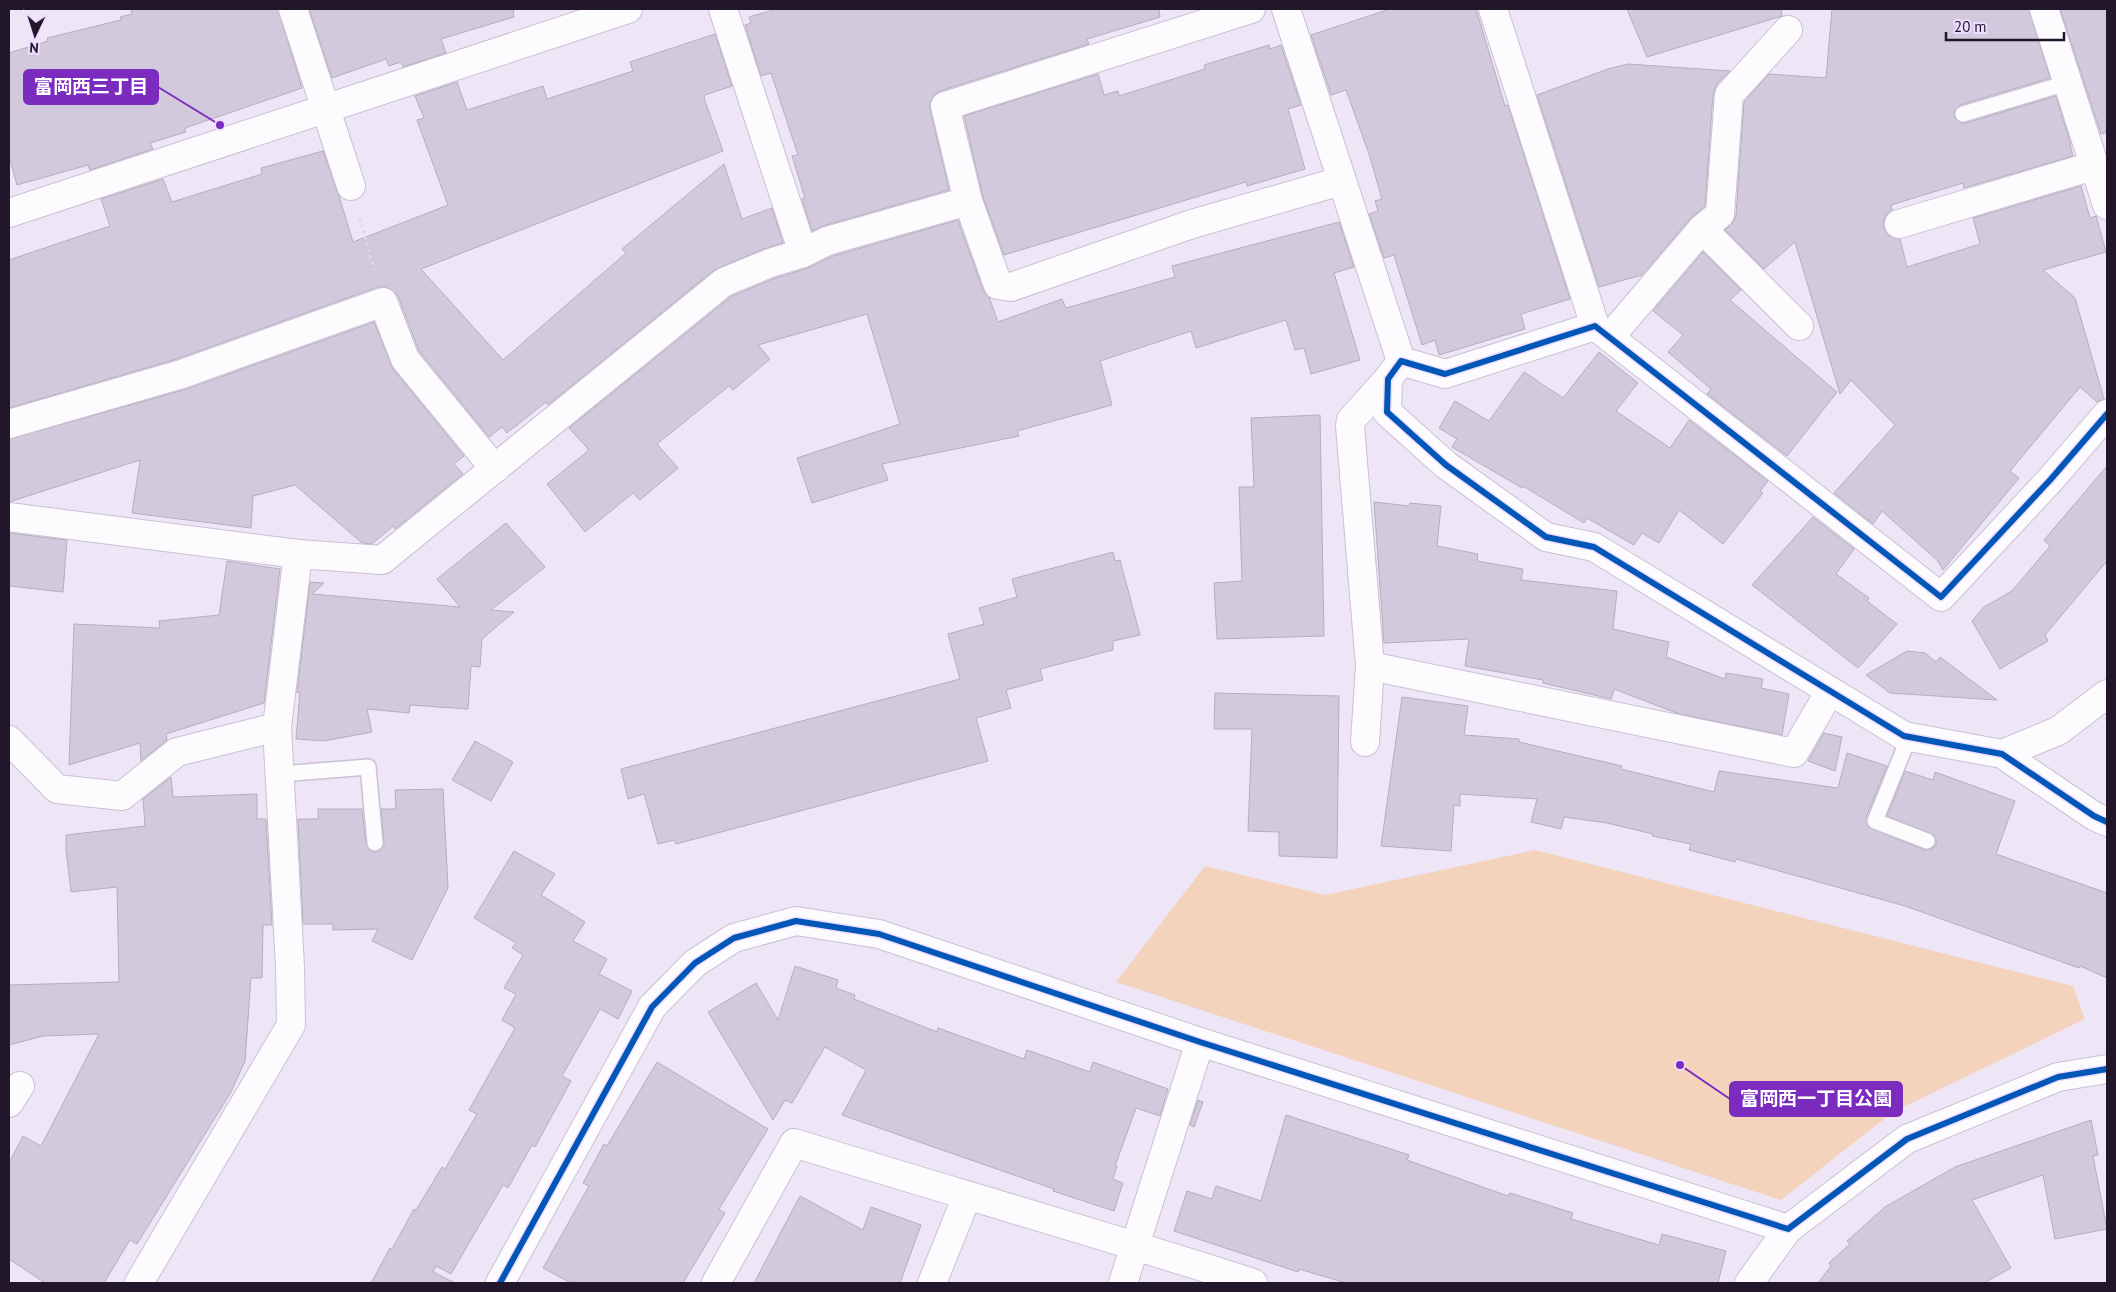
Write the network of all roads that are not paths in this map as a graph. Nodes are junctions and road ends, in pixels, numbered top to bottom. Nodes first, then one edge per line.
1 (293, 9) edge
2 (628, 9) edge
3 (723, 9) edge
4 (1252, 9) edge
5 (1286, 9) edge
6 (1493, 9) edge
7 (2044, 9) edge
8 (1788, 30) dead end
9 (2067, 83) junction
10 (325, 108) junction
11 (1962, 114) dead end
12 (2093, 166) junction
13 (1341, 180) junction
14 (351, 186) road end
15 (968, 201) junction
16 (2107, 205) edge
17 (9, 213) edge
18 (1899, 224) dead end
19 (1702, 229) junction
20 (803, 253) junction
21 (1798, 326) dead end
22 (1602, 331) junction
23 (1395, 370) junction
24 (2107, 414) edge
25 (9, 424) edge
26 (495, 469) junction
27 (9, 517) edge
28 (298, 554) junction
29 (1370, 666) junction
30 (1830, 691) junction
31 (2107, 694) edge
32 (277, 727) junction
33 (1909, 737) junction
34 (9, 740) edge
35 (1365, 742) dead end
36 (2002, 754) junction
37 (281, 774) junction
38 (2107, 822) edge
39 (1927, 841) dead end
40 (375, 843) dead end
41 (1200, 1042) junction
42 (2107, 1069) edge
43 (967, 1196) junction
44 (1788, 1229) junction
45 (1135, 1245) junction
46 (138, 1283) edge
47 (500, 1283) edge
48 (716, 1283) edge
49 (932, 1283) edge
50 (1123, 1283) edge
51 (1253, 1283) edge
52 (1749, 1283) edge

1 - 10 street
2 - 10 street
3 - 20 street
4 - 15 street
5 - 13 street
6 - 22 street
7 - 9 street
8 - 19 street
9 - 11 lane
9 - 12 street
10 - 14 street
10 - 17 street
12 - 16 street
12 - 18 street
13 - 15 street
13 - 23 street
15 - 20 street
19 - 21 street
19 - 22 street
20 - 26 street
22 - 23 street
22 - 24 street
23 - 29 street
23 - 30 street
25 - 26 street
26 - 28 street
27 - 28 street
28 - 32 street
29 - 30 street
29 - 35 street
30 - 33 street
31 - 36 street
32 - 34 street
32 - 37 street
33 - 36 street
33 - 39 lane
36 - 38 street
37 - 40 lane
37 - 46 street
41 - 44 street
41 - 45 street
41 - 47 street
42 - 44 street
43 - 45 street
43 - 48 street
43 - 49 street
44 - 52 street
45 - 50 street
45 - 51 street

